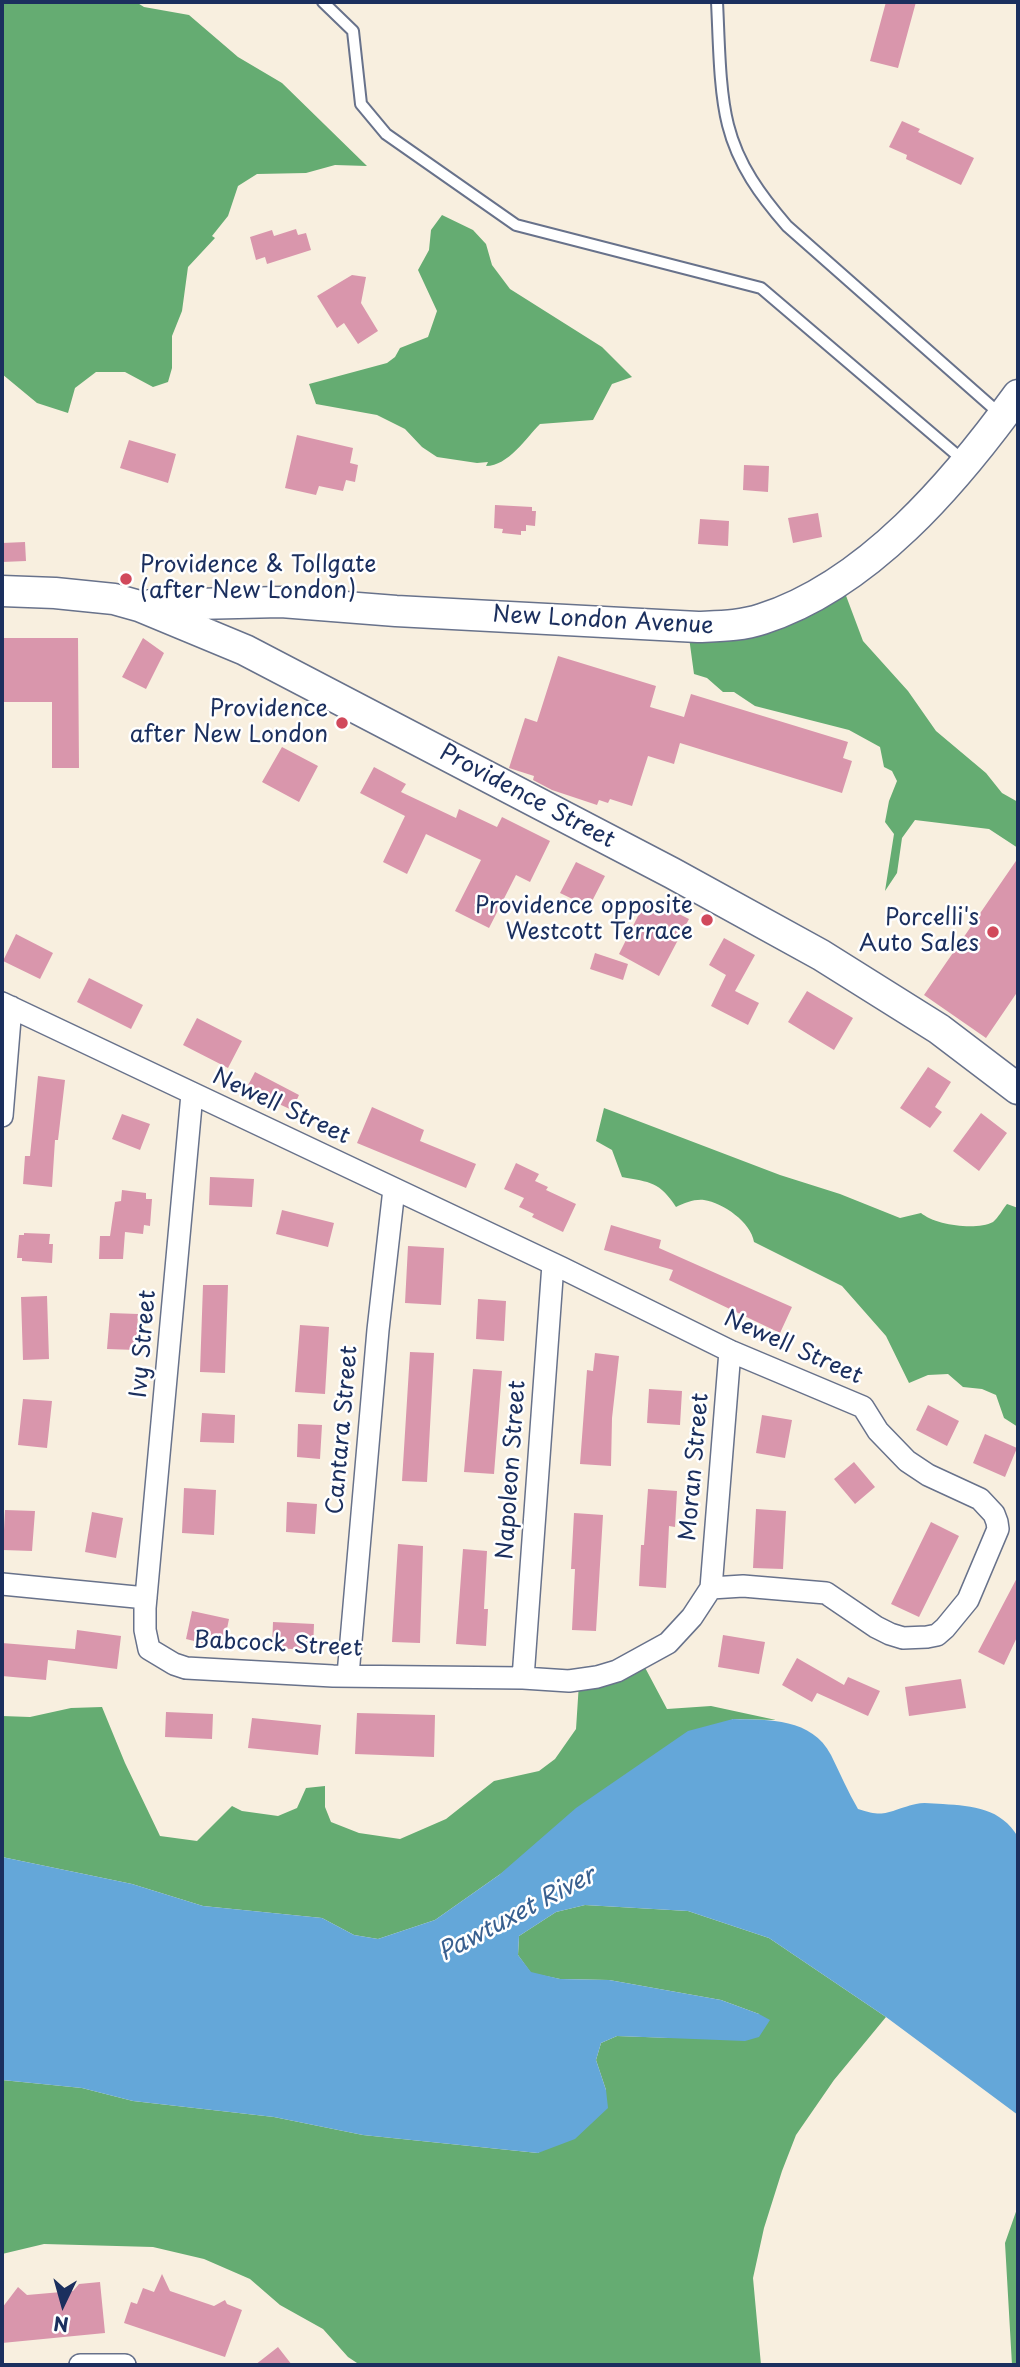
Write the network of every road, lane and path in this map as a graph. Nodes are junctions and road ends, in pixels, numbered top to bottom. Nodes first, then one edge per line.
1 (323, 2) edge
2 (717, 2) edge
3 (1010, 405) edge
4 (966, 463) junction
5 (2, 592) edge
6 (139, 606) junction
7 (6, 1005) edge
8 (1018, 1089) edge
9 (192, 1094) junction
10 (2, 1116) edge
11 (394, 1189) junction
12 (553, 1264) junction
13 (730, 1351) junction
14 (2, 1584) edge
15 (711, 1588) junction
16 (146, 1598) junction
17 (348, 1675) junction
18 (523, 1678) junction
19 (80, 2365) edge
20 (125, 2365) edge

1 - 4 lane
2 - 3 lane
3 - 4 main road, New London Avenue
4 - 6 main road, New London Avenue
5 - 6 main road, Providence Street
6 - 8 main road, Providence Street
7 - 9 street, Newell Street
7 - 10 street
9 - 11 street, Newell Street
9 - 16 street, Ivy Street
11 - 12 street, Newell Street
11 - 17 street, Cantara Street
12 - 13 street, Newell Street
12 - 18 street, Napoleon Street
13 - 15 street, Moran Street
13 - 15 street, Newell Street
14 - 16 street
15 - 18 street
16 - 17 street, Babcock Street
17 - 18 street, Babcock Street
19 - 20 street

